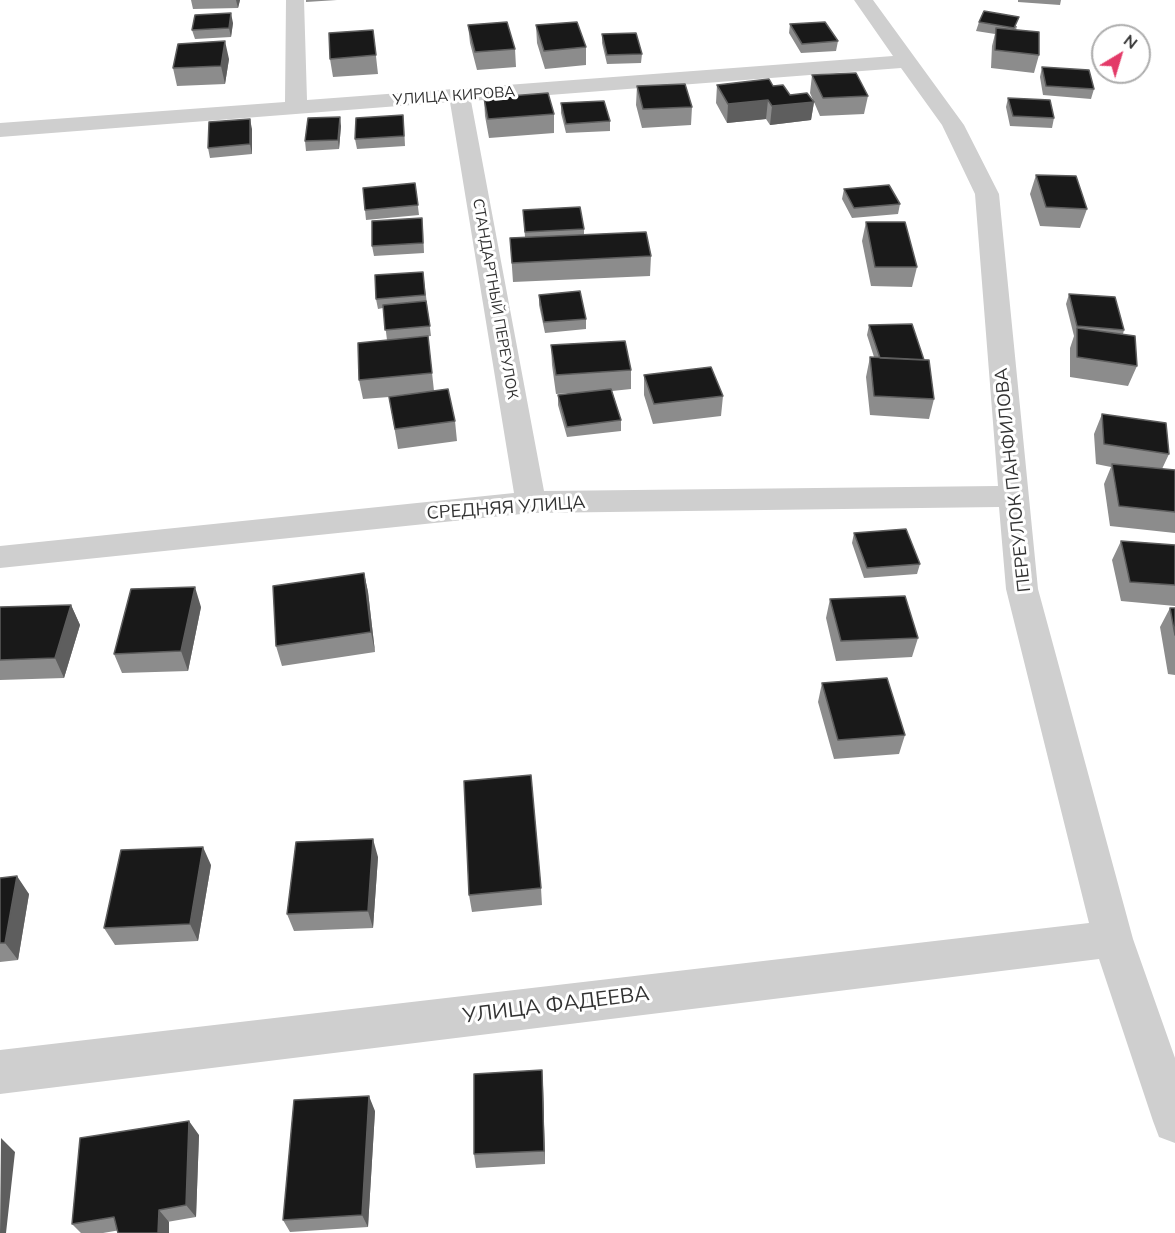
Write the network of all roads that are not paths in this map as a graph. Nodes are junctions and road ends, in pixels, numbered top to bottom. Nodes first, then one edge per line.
1 (295, 0) edge
2 (863, 0) edge
3 (907, 61) junction
4 (459, 95) junction
5 (296, 107) junction
6 (0, 130) edge
7 (1014, 496) junction
8 (531, 502) junction
9 (0, 557) edge
10 (1113, 939) junction
11 (0, 1072) edge
12 (1175, 1121) edge

1 - 5 street
2 - 3 street, ПЕРЕУЛОК ПАНФИЛОВА
3 - 4 street, УЛИЦА КИРОВА
3 - 7 street, ПЕРЕУЛОК ПАНФИЛОВА
4 - 5 street, УЛИЦА КИРОВА
4 - 8 street, СТАНДАРТНЫЙ ПЕРЕУЛОК
5 - 6 street, УЛИЦА КИРОВА
7 - 8 street, СРЕДНЯЯ УЛИЦА
7 - 10 street, ПЕРЕУЛОК ПАНФИЛОВА
8 - 9 street, СРЕДНЯЯ УЛИЦА
10 - 11 street, УЛИЦА ФАДЕЕВА
10 - 12 street, ПЕРЕУЛОК ПАНФИЛОВА

